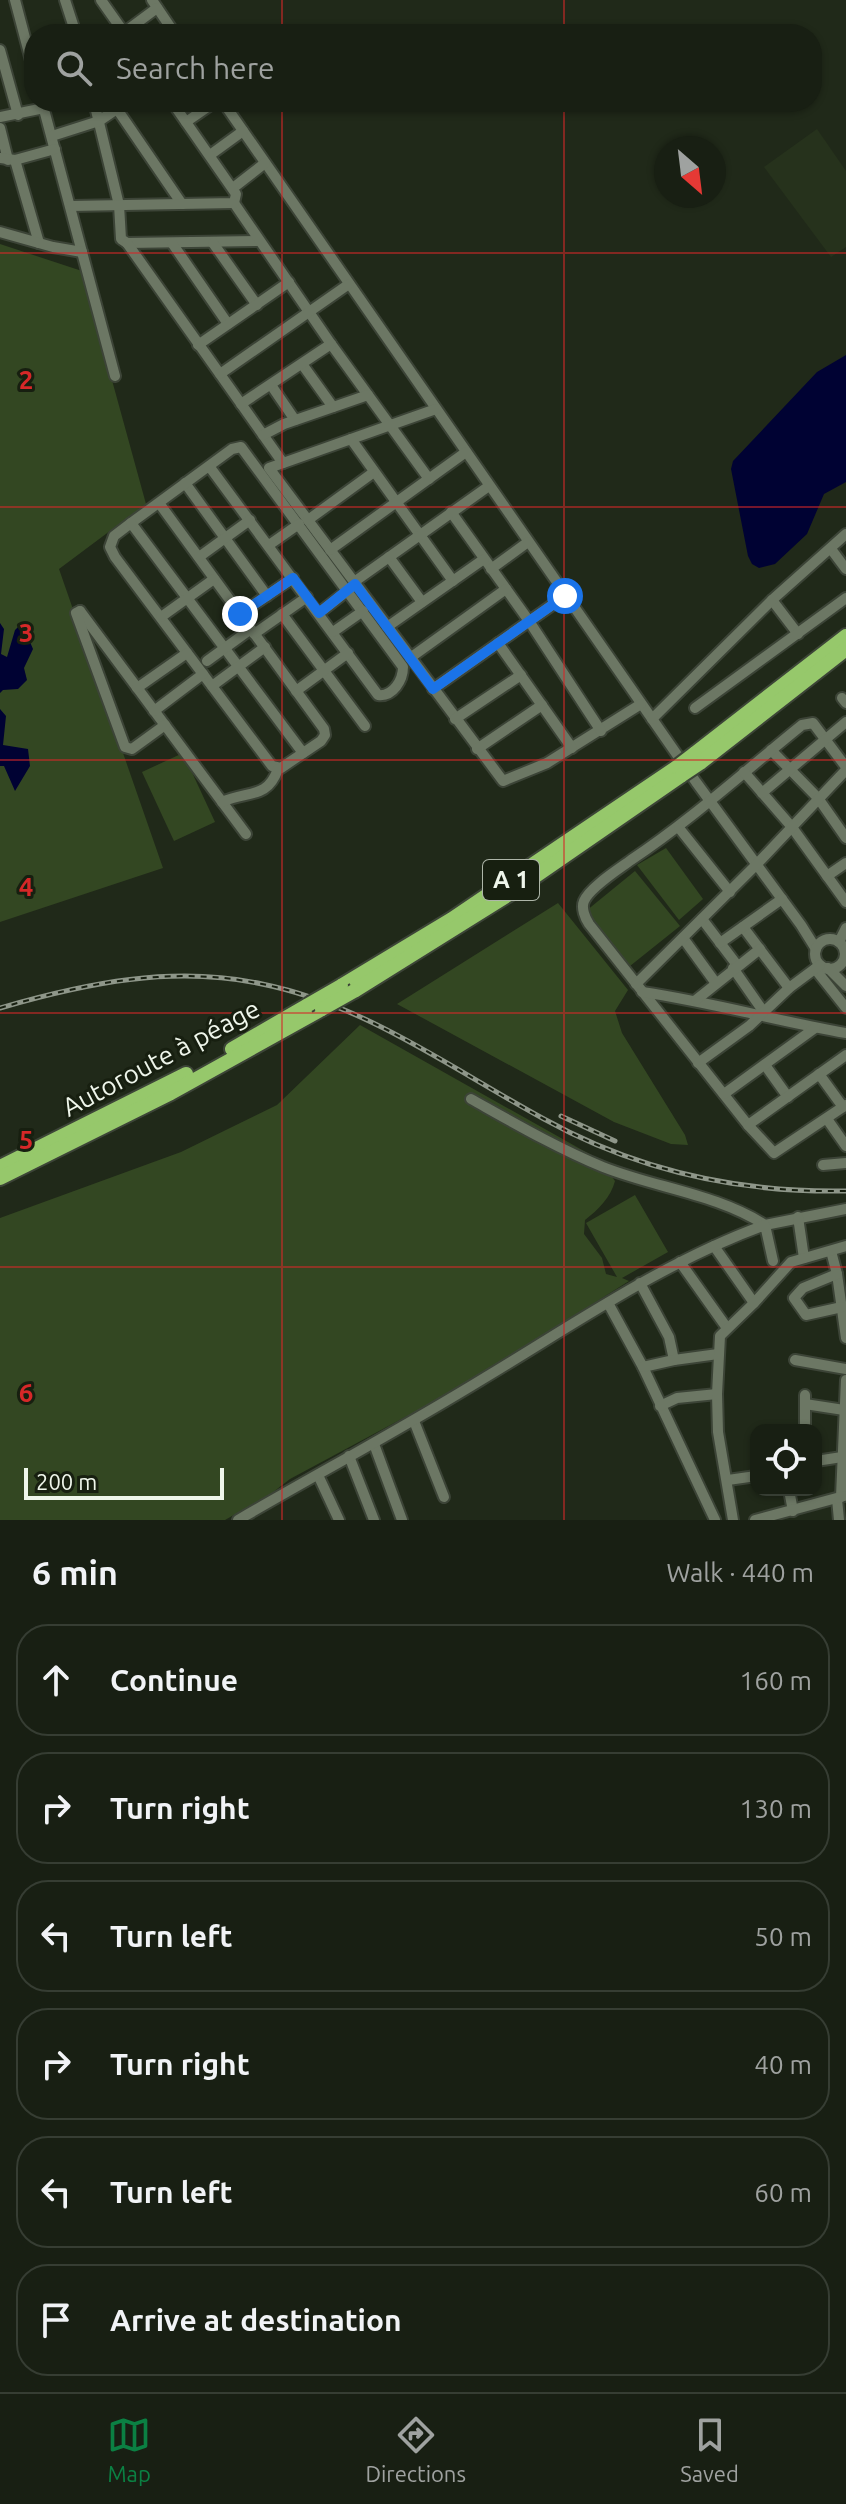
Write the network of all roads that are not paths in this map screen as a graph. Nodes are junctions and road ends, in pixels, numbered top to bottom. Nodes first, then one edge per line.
1 (15, 0) edge
2 (65, 0) edge
3 (101, 0) edge
4 (155, 4) edge
5 (73, 24) edge
6 (117, 24) edge
7 (134, 24) edge
8 (168, 24) edge
9 (24, 34) edge
10 (0, 50) edge
11 (26, 112) edge
12 (45, 112) edge
13 (97, 112) edge
14 (112, 112) edge
15 (119, 112) edge
16 (179, 112) edge
17 (200, 112) edge
18 (230, 112) edge
19 (18, 115) junction
20 (0, 117) edge
21 (99, 121) junction
22 (186, 122) junction
23 (0, 128) edge
24 (243, 131) junction
25 (52, 136) junction
26 (55, 149) junction
27 (210, 155) junction
28 (5, 160) edge
29 (265, 163) junction
30 (233, 188) junction
31 (234, 203) junction
32 (182, 204) junction
33 (119, 205) junction
34 (71, 206) junction
35 (0, 232) edge
36 (259, 241) junction
37 (39, 243) junction
38 (127, 243) junction
39 (172, 243) junction
40 (213, 243) junction
41 (82, 252) junction
42 (289, 282) junction
43 (349, 284) junction
44 (257, 305) junction
45 (309, 313) junction
46 (228, 324) junction
47 (331, 344) junction
48 (198, 345) junction
49 (302, 364) junction
50 (220, 374) junction
51 (115, 376) dead end
52 (271, 385) junction
53 (368, 395) junction
54 (241, 404) junction
55 (333, 407) junction
56 (436, 409) junction
57 (295, 420) junction
58 (391, 425) junction
59 (263, 435) junction
60 (351, 439) junction
61 (466, 452) junction
62 (283, 463) junction
63 (209, 466) junction
64 (374, 472) junction
65 (429, 479) junction
66 (185, 483) junction
67 (489, 486) junction
68 (397, 502) junction
69 (159, 503) junction
70 (451, 512) junction
71 (250, 520) junction
72 (303, 522) junction
73 (131, 523) junction
74 (846, 534) edge
75 (420, 535) junction
76 (224, 538) junction
77 (528, 542) junction
78 (269, 545) junction
79 (831, 549) junction
80 (330, 550) junction
81 (199, 557) junction
82 (389, 557) junction
83 (484, 559) junction
84 (491, 569) junction
85 (846, 569) edge
86 (293, 578) junction
87 (214, 579) junction
88 (453, 581) junction
89 (352, 586) junction
90 (506, 589) junction
91 (267, 596) junction
92 (565, 596) junction
93 (307, 597) junction
94 (186, 598) junction
95 (846, 598) edge
96 (772, 600) junction
97 (422, 602) junction
98 (363, 611) junction
99 (319, 613) junction
100 (240, 614) junction
101 (282, 614) junction
102 (161, 617) junction
103 (529, 621) junction
104 (387, 627) junction
105 (253, 631) junction
106 (333, 632) junction
107 (798, 634) junction
108 (846, 636) edge
109 (498, 643) junction
110 (265, 647) junction
111 (224, 648) junction
112 (846, 649) edge
113 (187, 653) junction
114 (348, 653) junction
115 (410, 658) junction
116 (207, 661) dead end
117 (239, 668) junction
118 (323, 671) junction
119 (203, 674) junction
120 (521, 675) junction
121 (212, 686) junction
122 (137, 688) junction
123 (433, 689) junction
124 (296, 691) junction
125 (641, 704) junction
126 (542, 705) junction
127 (695, 708) dead end
128 (154, 711) junction
129 (455, 719) junction
130 (652, 719) junction
131 (846, 722) edge
132 (165, 725) junction
133 (365, 726) dead end
134 (601, 731) junction
135 (826, 739) junction
136 (572, 748) junction
137 (477, 749) junction
138 (771, 750) junction
139 (303, 753) junction
140 (697, 758) junction
141 (846, 768) edge
142 (278, 769) junction
143 (790, 770) junction
144 (744, 772) junction
145 (762, 793) junction
146 (818, 798) junction
147 (709, 800) junction
148 (222, 802) junction
149 (791, 826) junction
150 (679, 828) junction
151 (246, 834) dead end
152 (846, 838) edge
153 (846, 863) edge
154 (757, 864) junction
155 (827, 876) junction
156 (730, 892) junction
157 (782, 899) junction
158 (846, 902) edge
159 (702, 919) junction
160 (801, 925) junction
161 (743, 927) junction
162 (846, 928) edge
163 (683, 938) junction
164 (834, 941) junction
165 (720, 943) junction
166 (760, 949) junction
167 (816, 949) junction
168 (845, 959) edge
169 (735, 967) junction
170 (821, 967) junction
171 (846, 977) edge
172 (715, 982) junction
173 (846, 986) edge
174 (639, 988) junction
175 (789, 988) junction
176 (696, 1000) junction
177 (315, 1007) junction
178 (846, 1008) edge
179 (761, 1014) junction
180 (815, 1028) junction
181 (846, 1033) edge
182 (846, 1055) edge
183 (698, 1063) junction
184 (765, 1065) junction
185 (819, 1074) junction
186 (724, 1094) junction
187 (788, 1097) junction
188 (471, 1099) dead end
189 (845, 1106) edge
190 (827, 1119) junction
191 (748, 1125) junction
192 (846, 1146) edge
193 (846, 1163) edge
194 (823, 1165) dead end
195 (0, 1167) edge
196 (0, 1178) edge
197 (846, 1209) edge
198 (798, 1217) junction
199 (765, 1225) junction
200 (714, 1246) junction
201 (846, 1246) edge
202 (831, 1251) junction
203 (804, 1258) junction
204 (773, 1261) dead end
205 (680, 1262) junction
206 (837, 1274) junction
207 (640, 1283) junction
208 (843, 1302) edge
209 (608, 1303) junction
210 (754, 1303) junction
211 (727, 1328) junction
212 (846, 1338) edge
213 (718, 1354) junction
214 (674, 1360) junction
215 (795, 1360) dead end
216 (643, 1367) junction
217 (846, 1369) edge
218 (846, 1380) edge
219 (717, 1394) junction
220 (660, 1406) junction
221 (844, 1413) edge
222 (414, 1421) junction
223 (805, 1424) edge
224 (374, 1444) junction
225 (349, 1456) junction
226 (842, 1457) junction
227 (822, 1460) edge
228 (318, 1475) junction
229 (750, 1477) edge
230 (728, 1480) junction
231 (444, 1497) dead end
232 (841, 1497) edge
233 (786, 1515) edge
234 (238, 1520) edge
235 (339, 1520) edge
236 (374, 1520) edge
237 (402, 1520) edge
238 (715, 1520) edge
239 (733, 1520) edge
240 (755, 1520) edge
241 (839, 1520) edge

1 - 9 street
2 - 5 street
3 - 6 street
4 - 7 street
4 - 8 street
10 - 19 street
11 - 19 street
12 - 25 street
13 - 21 street
14 - 21 street
15 - 32 street
16 - 22 street
17 - 22 street
18 - 24 street
19 - 20 street
21 - 25 street
21 - 33 street
22 - 27 street
23 - 28 street
24 - 27 street
24 - 29 street
25 - 26 street
26 - 28 street
26 - 34 street
27 - 30 street
28 - 37 street
29 - 30 street
29 - 43 street
30 - 31 street
31 - 32 street
31 - 36 street
32 - 33 street
33 - 34 street
33 - 38 street
34 - 41 street
35 - 37 street
36 - 40 street
36 - 42 street
37 - 41 street
38 - 39 street
38 - 48 street
39 - 40 street
39 - 46 street
40 - 44 street
41 - 51 street
42 - 44 street
42 - 45 street
43 - 45 street
43 - 56 street
44 - 46 street
45 - 47 street
45 - 50 street
46 - 48 street
47 - 49 street
47 - 53 street
48 - 50 street
49 - 52 street
49 - 55 street
50 - 54 street
52 - 54 street
52 - 57 street
53 - 55 street
53 - 58 street
54 - 59 street
55 - 57 street
56 - 58 street
56 - 61 street
57 - 59 street
58 - 60 street
58 - 65 street
59 - 62 street
60 - 62 street
60 - 64 street
61 - 65 street
61 - 67 street
62 - 72 street
63 - 66 street
63 - 71 street
63 - 72 street
64 - 68 street
64 - 72 street
65 - 68 street
66 - 69 street
66 - 76 street
67 - 70 street
67 - 77 street
68 - 75 street
68 - 80 street
69 - 73 street
69 - 81 street
70 - 75 street
70 - 83 street
71 - 76 street
71 - 78 street
72 - 78 street
72 - 80 street
72 - 89 street
73 - 94 street
73 - 102 street
74 - 79 street
75 - 82 street
75 - 88 street
76 - 81 street
76 - 91 street
77 - 84 street
77 - 92 street
78 - 86 street
79 - 85 street
79 - 96 street
80 - 89 street
81 - 87 street
82 - 89 street
82 - 97 street
83 - 84 street
83 - 88 street
84 - 90 street
86 - 91 street
86 - 93 street
87 - 94 street
87 - 100 street
88 - 97 street
89 - 98 street
89 - 99 street
89 - 104 street
90 - 103 street
90 - 115 street
91 - 100 street
92 - 103 street
92 - 125 street
93 - 99 street
93 - 101 street
94 - 102 street
94 - 111 street
95 - 107 street
96 - 107 street
96 - 130 street
97 - 104 street
98 - 106 street
98 - 114 street
99 - 106 street
100 - 105 street
101 - 105 street
101 - 118 street
102 - 113 street
103 - 109 street
103 - 134 street
104 - 115 street
105 - 110 street
105 - 111 street
106 - 114 street
107 - 127 street
108 - 140 highway, A 1
109 - 120 street
109 - 123 street
110 - 117 street
110 - 124 street
111 - 116 street
111 - 117 street
112 - 140 highway, A 1
113 - 119 street
113 - 122 street
114 - 118 street
115 - 123 street
117 - 121 street
117 - 139 street
118 - 124 street
118 - 133 street
119 - 121 street
119 - 128 street
120 - 126 street
120 - 129 street
121 - 142 street
122 - 128 street
122 - 132 street
123 - 129 street
124 - 139 street
125 - 130 street
125 - 134 street
126 - 136 street
126 - 137 street
128 - 132 street
129 - 137 street
130 - 147 street
131 - 135 street
132 - 148 street
134 - 136 street
135 - 138 street
135 - 141 street
135 - 143 street
136 - 137 street
138 - 143 street
138 - 144 street
139 - 142 street
140 - 177 highway, A 1, bridge
141 - 146 street
142 - 148 street
143 - 145 street
143 - 146 street
144 - 145 street
144 - 147 street
145 - 149 street
146 - 149 street
146 - 152 street
147 - 150 street
147 - 154 street
148 - 151 street
149 - 154 street
149 - 155 street
150 - 156 street
150 - 174 street
153 - 155 street
154 - 156 street
154 - 157 street
155 - 158 street
156 - 159 street
157 - 160 street
157 - 161 street
159 - 163 street
159 - 165 street
160 - 164 street
160 - 167 street
161 - 165 street
161 - 166 street
162 - 164 street
163 - 172 street
163 - 174 street
164 - 167 street
164 - 168 street
165 - 169 street
166 - 169 street
166 - 175 street
167 - 170 street
168 - 170 street
168 - 171 street
169 - 172 street
169 - 179 street
170 - 173 street
170 - 175 street
170 - 178 street
172 - 176 street
174 - 176 street
174 - 183 street
175 - 179 street
176 - 179 street
177 - 195 highway, Autoroute à péage / A 1
177 - 196 highway, A 1
179 - 180 street
179 - 183 street
180 - 181 street
180 - 184 street
182 - 185 street
183 - 186 street
184 - 186 street
184 - 187 street
185 - 187 street
185 - 189 street
186 - 191 street
187 - 191 street
188 - 199 street
189 - 190 street
190 - 191 street
190 - 192 street
193 - 194 street
197 - 198 street
198 - 199 street
198 - 203 street
199 - 200 street
199 - 204 street
200 - 205 street
200 - 210 street
201 - 202 street
202 - 203 street
202 - 206 street
203 - 210 street
205 - 207 street
205 - 211 street
206 - 208 street
206 - 208 street
207 - 209 street
207 - 214 street
208 - 212 street
209 - 216 street
209 - 222 street
210 - 211 street
211 - 213 street
213 - 214 street
213 - 219 street
214 - 216 street
215 - 217 street
216 - 220 street
218 - 221 street
219 - 220 street
219 - 230 street
220 - 238 street
221 - 223 street
221 - 226 street
222 - 224 street
222 - 231 street
224 - 225 street
224 - 237 street
225 - 228 street
225 - 236 street
226 - 227 street
226 - 232 street
228 - 234 street
228 - 235 street
229 - 230 street
230 - 239 street
232 - 233 street
232 - 241 street
233 - 240 street

